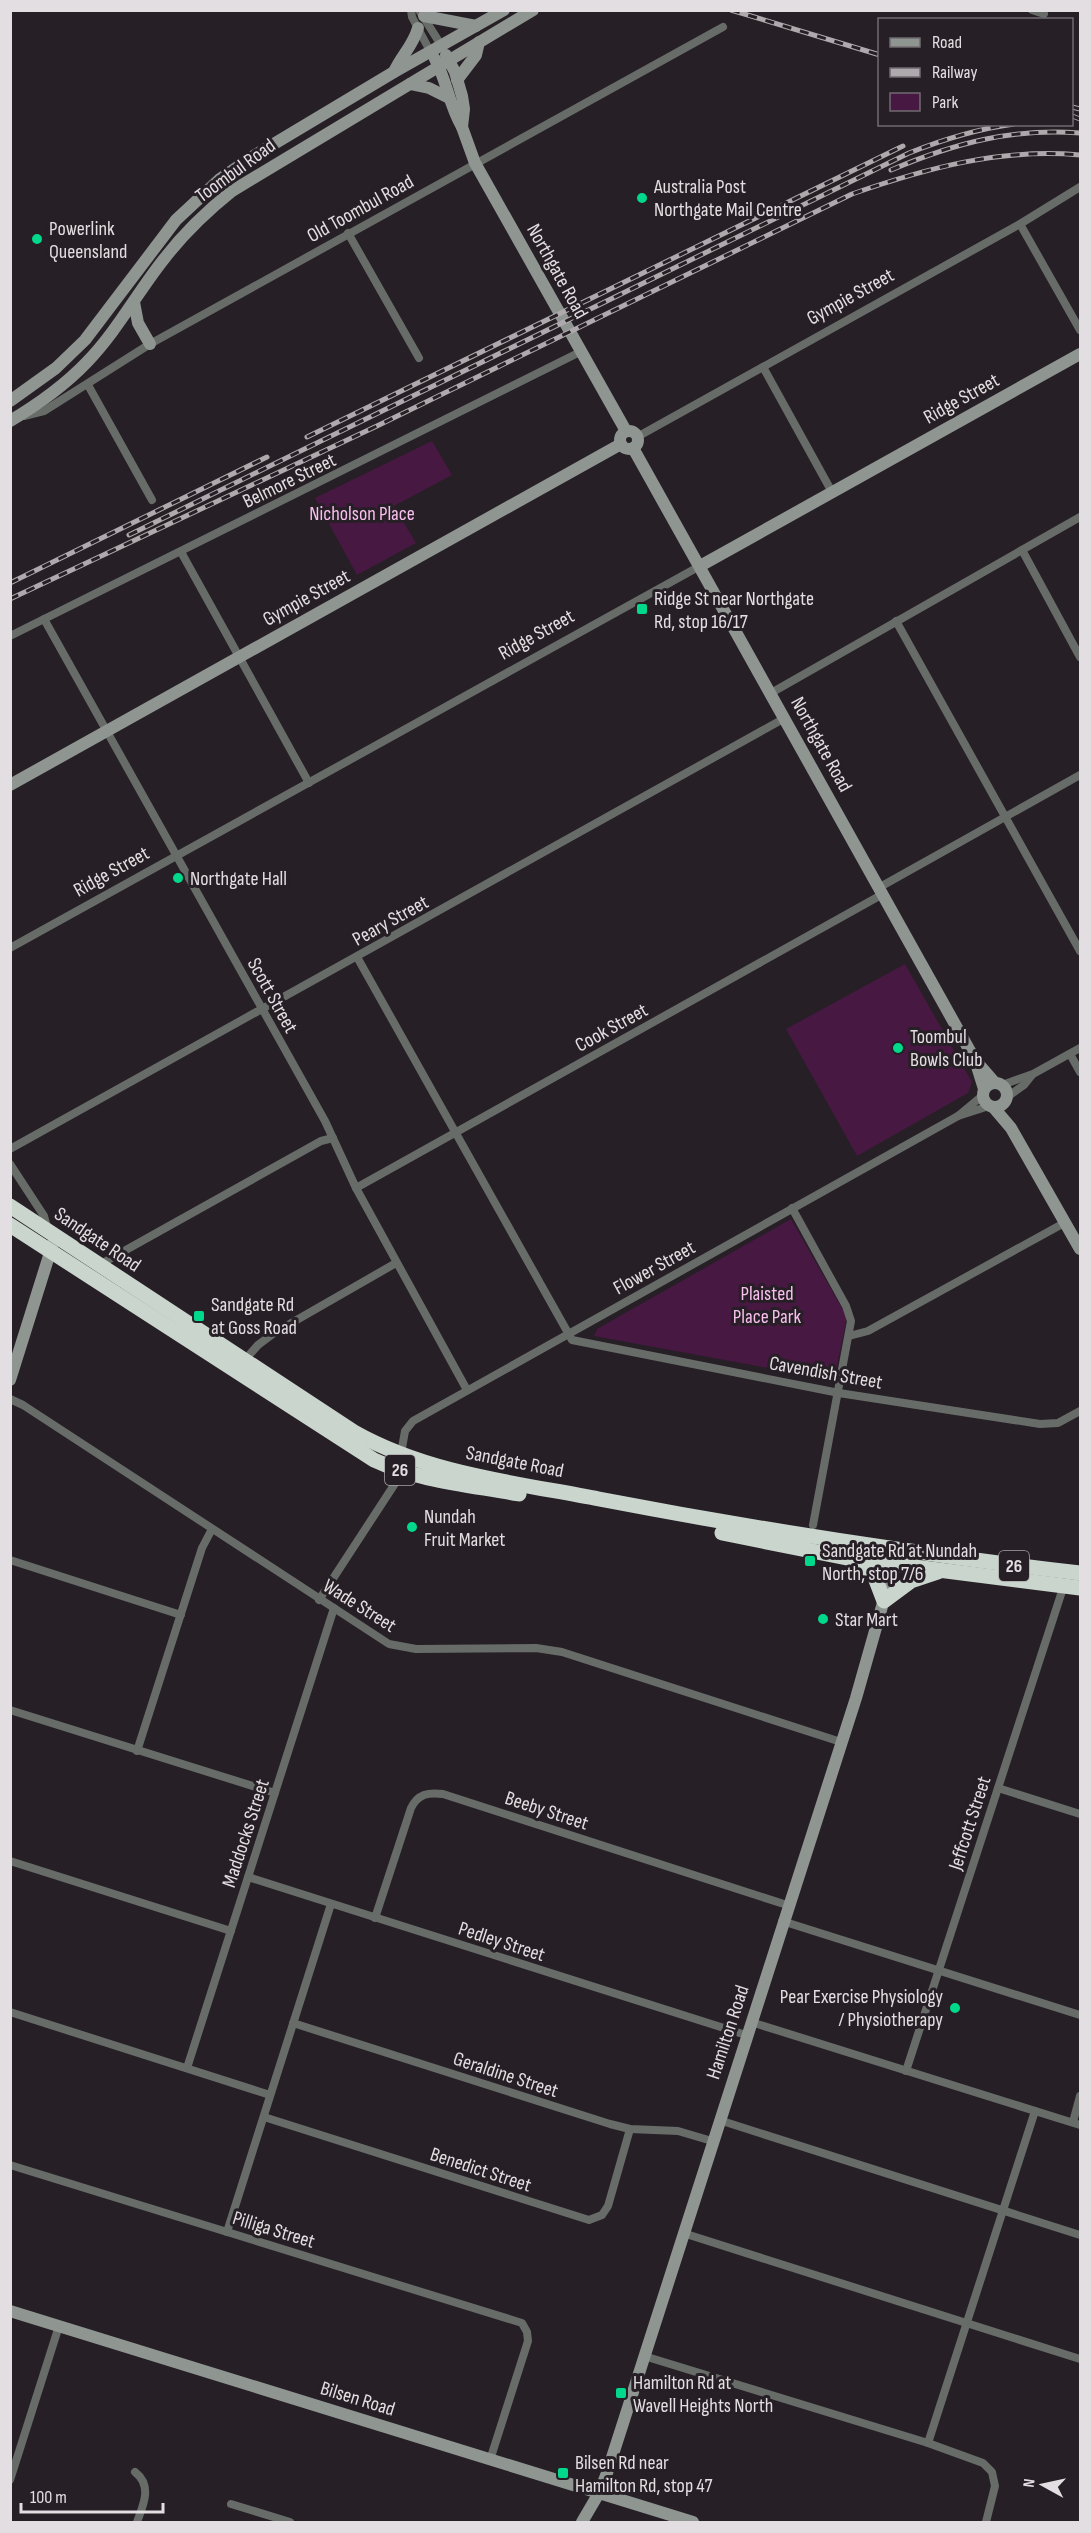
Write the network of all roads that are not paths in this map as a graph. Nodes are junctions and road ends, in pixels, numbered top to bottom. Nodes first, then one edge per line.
1 (411, 10) edge
2 (504, 10) edge
3 (532, 10) edge
4 (1032, 10) edge
5 (422, 13) edge
6 (1044, 14) dead end
7 (476, 26) junction
8 (723, 27) dead end
9 (418, 28) junction
10 (479, 42) junction
11 (435, 48) junction
12 (444, 63) junction
13 (394, 72) junction
14 (457, 80) junction
15 (410, 84) junction
16 (449, 98) junction
17 (462, 127) junction
18 (475, 163) junction
19 (1080, 187) edge
20 (1020, 224) junction
21 (348, 233) junction
22 (134, 302) junction
23 (1080, 330) edge
24 (150, 344) junction
25 (580, 352) junction
26 (1080, 354) edge
27 (419, 358) dead end
28 (763, 367) junction
29 (88, 386) junction
30 (10, 401) edge
31 (13, 420) edge
32 (630, 440) junction
33 (832, 492) junction
34 (152, 500) dead end
35 (1080, 518) edge
36 (1022, 550) junction
37 (181, 552) junction
38 (700, 566) junction
39 (44, 619) junction
40 (896, 621) junction
41 (10, 636) edge
42 (239, 657) junction
43 (1080, 657) edge
44 (771, 693) junction
45 (785, 718) junction
46 (107, 731) junction
47 (1080, 774) edge
48 (309, 783) junction
49 (10, 785) edge
50 (1005, 817) junction
51 (177, 857) junction
52 (881, 890) junction
53 (10, 948) edge
54 (1080, 951) edge
55 (357, 957) junction
56 (262, 1008) junction
57 (1080, 1048) edge
58 (1070, 1054) junction
59 (1080, 1072) edge
60 (1033, 1074) junction
61 (995, 1096) junction
62 (456, 1133) junction
63 (333, 1138) junction
64 (10, 1149) edge
65 (10, 1164) edge
66 (356, 1188) junction
67 (10, 1206) edge
68 (792, 1208) junction
69 (1066, 1222) junction
70 (10, 1225) edge
71 (51, 1239) junction
72 (1080, 1249) edge
73 (396, 1263) junction
74 (99, 1265) junction
75 (568, 1334) junction
76 (849, 1336) junction
77 (244, 1361) junction
78 (10, 1380) edge
79 (466, 1390) junction
80 (839, 1393) junction
81 (10, 1400) edge
82 (1080, 1411) edge
83 (401, 1454) junction
84 (399, 1470) junction
85 (813, 1525) dead end
86 (212, 1528) junction
87 (896, 1557) junction
88 (852, 1559) junction
89 (10, 1560) edge
90 (944, 1570) junction
91 (1080, 1573) edge
92 (1064, 1585) junction
93 (1080, 1587) edge
94 (319, 1600) junction
95 (884, 1601) junction
96 (334, 1608) junction
97 (181, 1615) junction
98 (10, 1710) edge
99 (841, 1742) junction
100 (137, 1751) junction
101 (998, 1788) junction
102 (275, 1793) junction
103 (1080, 1814) edge
104 (10, 1861) edge
105 (248, 1877) junction
106 (331, 1904) junction
107 (787, 1905) junction
108 (375, 1918) junction
109 (782, 1921) junction
110 (231, 1931) junction
111 (939, 1970) junction
112 (10, 2012) edge
113 (1080, 2015) edge
114 (751, 2022) junction
115 (293, 2023) junction
116 (746, 2035) junction
117 (187, 2068) junction
118 (906, 2071) junction
119 (270, 2095) junction
120 (1080, 2096) edge
121 (1035, 2110) junction
122 (264, 2117) junction
123 (719, 2120) junction
124 (1077, 2124) edge
125 (630, 2129) junction
126 (712, 2141) junction
127 (10, 2164) edge
128 (1003, 2210) junction
129 (227, 2232) junction
130 (683, 2233) junction
131 (1080, 2235) edge
132 (10, 2311) edge
133 (967, 2323) junction
134 (59, 2326) junction
135 (644, 2356) junction
136 (1080, 2359) edge
137 (928, 2443) junction
138 (490, 2460) junction
139 (135, 2472) dead end
140 (10, 2480) edge
141 (599, 2493) junction
142 (231, 2504) dead end
143 (137, 2523) edge
144 (290, 2523) edge
145 (582, 2523) edge
146 (693, 2523) edge
147 (986, 2523) edge

1 - 9 street
2 - 7 street, Toombul Road
3 - 10 street, Toombul Road
4 - 6 street
5 - 7 street
5 - 11 street
7 - 11 street, Toombul Road
8 - 18 street, Old Toombul Road
9 - 11 street
9 - 13 street
10 - 12 street, Toombul Road
10 - 14 street
11 - 12 street, Northgate Road
11 - 13 street, Toombul Road
12 - 14 street, Northgate Road
12 - 15 street, Toombul Road
12 - 16 street, Northgate Road
13 - 30 street, Toombul Road
14 - 17 street, Northgate Road
15 - 16 street
15 - 22 street, Toombul Road
16 - 17 street, Northgate Road
17 - 18 street, Northgate Road
18 - 21 street, Old Toombul Road
18 - 25 street, Northgate Road
19 - 20 street, Gympie Street
20 - 23 street
20 - 28 street, Gympie Street
21 - 24 street, Old Toombul Road
21 - 27 street
22 - 24 street
22 - 31 street, Toombul Road
24 - 29 street, Old Toombul Road
25 - 32 street, Northgate Road
25 - 37 street, Belmore Street
26 - 33 street, Ridge Street
28 - 32 street, Gympie Street
28 - 33 street
29 - 31 street, Old Toombul Road
29 - 34 street
32 - 38 street, Northgate Road
32 - 42 street, Gympie Street
33 - 38 street, Ridge Street
35 - 36 street
36 - 40 street
36 - 43 street
37 - 39 street, Belmore Street
37 - 42 street
38 - 44 street, Northgate Road
38 - 48 street, Ridge Street
39 - 41 street, Belmore Street
39 - 46 street, Scott Street
40 - 44 street
40 - 50 street
42 - 46 street, Gympie Street
42 - 48 street
44 - 45 street, Northgate Road
45 - 52 street, Northgate Road
45 - 55 street, Peary Street
46 - 49 street, Gympie Street
46 - 51 street, Scott Street
47 - 50 street, Cook Street
48 - 51 street, Ridge Street
50 - 52 street, Cook Street
50 - 54 street
51 - 53 street, Ridge Street
51 - 56 street, Scott Street
52 - 61 street, Northgate Road
52 - 62 street, Cook Street
55 - 56 street, Peary Street
55 - 62 street
56 - 63 street, Scott Street
56 - 64 street, Peary Street
57 - 58 street, Flower Street
58 - 59 street
58 - 60 street, Flower Street
60 - 61 street, Flower Street
60 - 61 street, Flower Street
61 - 68 street, Flower Street
61 - 69 street, Northgate Road
62 - 66 street, Cook Street
62 - 75 street
63 - 66 street, Scott Street
63 - 74 street
65 - 71 street
66 - 73 street, Scott Street
67 - 71 highway, Sandgate Road / 26
68 - 75 street, Flower Street
68 - 76 street
69 - 72 street, Northgate Road
69 - 76 street
70 - 71 highway, Sandgate Road / 26
71 - 74 highway, Sandgate Road / 26
71 - 78 street
71 - 84 highway, Sandgate Road / 26
73 - 77 street
73 - 79 street, Scott Street
74 - 77 highway, Sandgate Road / 26
75 - 79 street, Flower Street
75 - 80 street, Cavendish Street
76 - 80 street
77 - 83 highway, Sandgate Road / 26
79 - 83 street, Flower Street
80 - 82 street, Cavendish Street
80 - 85 street
81 - 86 street, Wade Street
83 - 84 street, Flower Street
83 - 87 highway, Sandgate Road / 26
84 - 88 highway, Sandgate Road / 26
84 - 94 street
86 - 94 street, Wade Street
86 - 97 street
87 - 88 highway, Sandgate Road / 26
87 - 90 highway, Sandgate Road / 26
87 - 91 highway, Sandgate Road / 26
87 - 95 street, Hamilton Road
88 - 95 highway
89 - 97 street
90 - 92 highway, Sandgate Road / 26
90 - 95 highway
92 - 93 highway, Sandgate Road / 26
92 - 101 street, Jeffcott Street
94 - 96 street, Wade Street
95 - 99 street, Hamilton Road
96 - 99 street, Wade Street
96 - 102 street, Maddocks Street
97 - 100 street
98 - 100 street
99 - 107 street, Hamilton Road
100 - 102 street
101 - 103 street
101 - 111 street, Jeffcott Street
102 - 105 street, Maddocks Street
104 - 110 street
105 - 106 street, Pedley Street
105 - 110 street, Maddocks Street
106 - 108 street, Pedley Street
106 - 115 street
107 - 108 street, Beeby Street
107 - 109 street, Hamilton Road
108 - 116 street, Pedley Street
109 - 111 street
109 - 114 street, Hamilton Road
110 - 117 street, Maddocks Street
111 - 113 street
111 - 118 street, Jeffcott Street
112 - 117 street
114 - 116 street, Hamilton Road
114 - 118 street
115 - 119 street
115 - 125 street, Geraldine Street
116 - 123 street, Hamilton Road
117 - 119 street
118 - 121 street
119 - 122 street
120 - 124 street
121 - 124 street
121 - 128 street
122 - 125 street, Benedict Street
122 - 129 street
123 - 126 street, Hamilton Road
123 - 128 street
125 - 126 street, Geraldine Street
126 - 130 street, Hamilton Road
127 - 129 street, Pilliga Street
128 - 131 street
128 - 133 street
129 - 138 street, Pilliga Street
130 - 133 street
130 - 135 street, Hamilton Road
132 - 134 street, Bilsen Road
133 - 136 street
133 - 137 street
134 - 138 street, Bilsen Road
134 - 140 street
135 - 137 street
135 - 141 street, Hamilton Road
137 - 147 street
138 - 141 street, Bilsen Road
139 - 143 street
141 - 145 street, Hamilton Road
141 - 146 street, Bilsen Road
142 - 144 street

